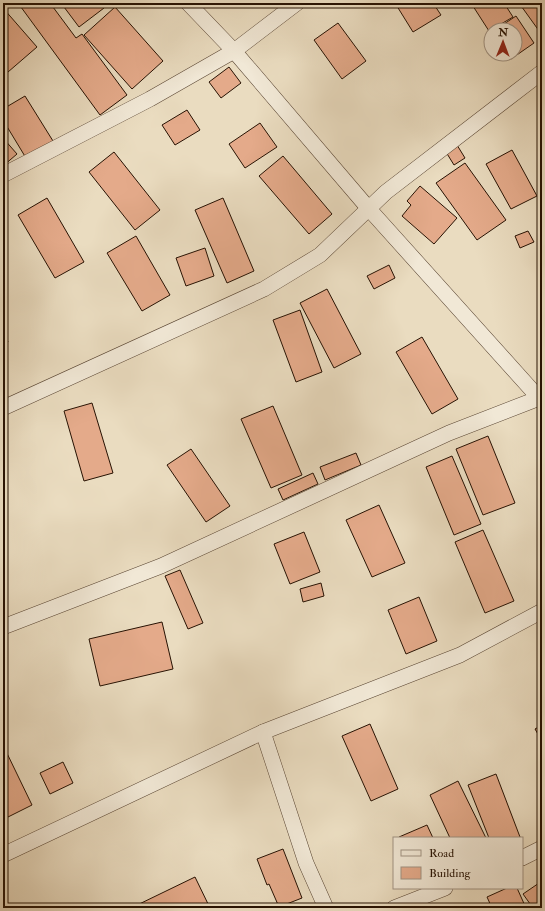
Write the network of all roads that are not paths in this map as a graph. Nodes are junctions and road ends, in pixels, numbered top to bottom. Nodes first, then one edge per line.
1 (188, 3) edge
2 (297, 3) edge
3 (234, 51) junction
4 (542, 72) edge
5 (3, 175) edge
6 (369, 209) junction
7 (540, 397) edge
8 (3, 408) edge
9 (542, 610) edge
10 (3, 627) edge
11 (263, 732) junction
12 (542, 848) edge
13 (3, 855) edge
14 (523, 858) edge
15 (442, 889) edge
16 (326, 908) edge
17 (394, 908) edge

1 - 3 street
2 - 3 street
3 - 5 street
3 - 6 street
4 - 6 street
6 - 7 street
6 - 8 street
7 - 10 street
9 - 11 street
11 - 13 street
11 - 16 street
12 - 14 street
15 - 17 street

